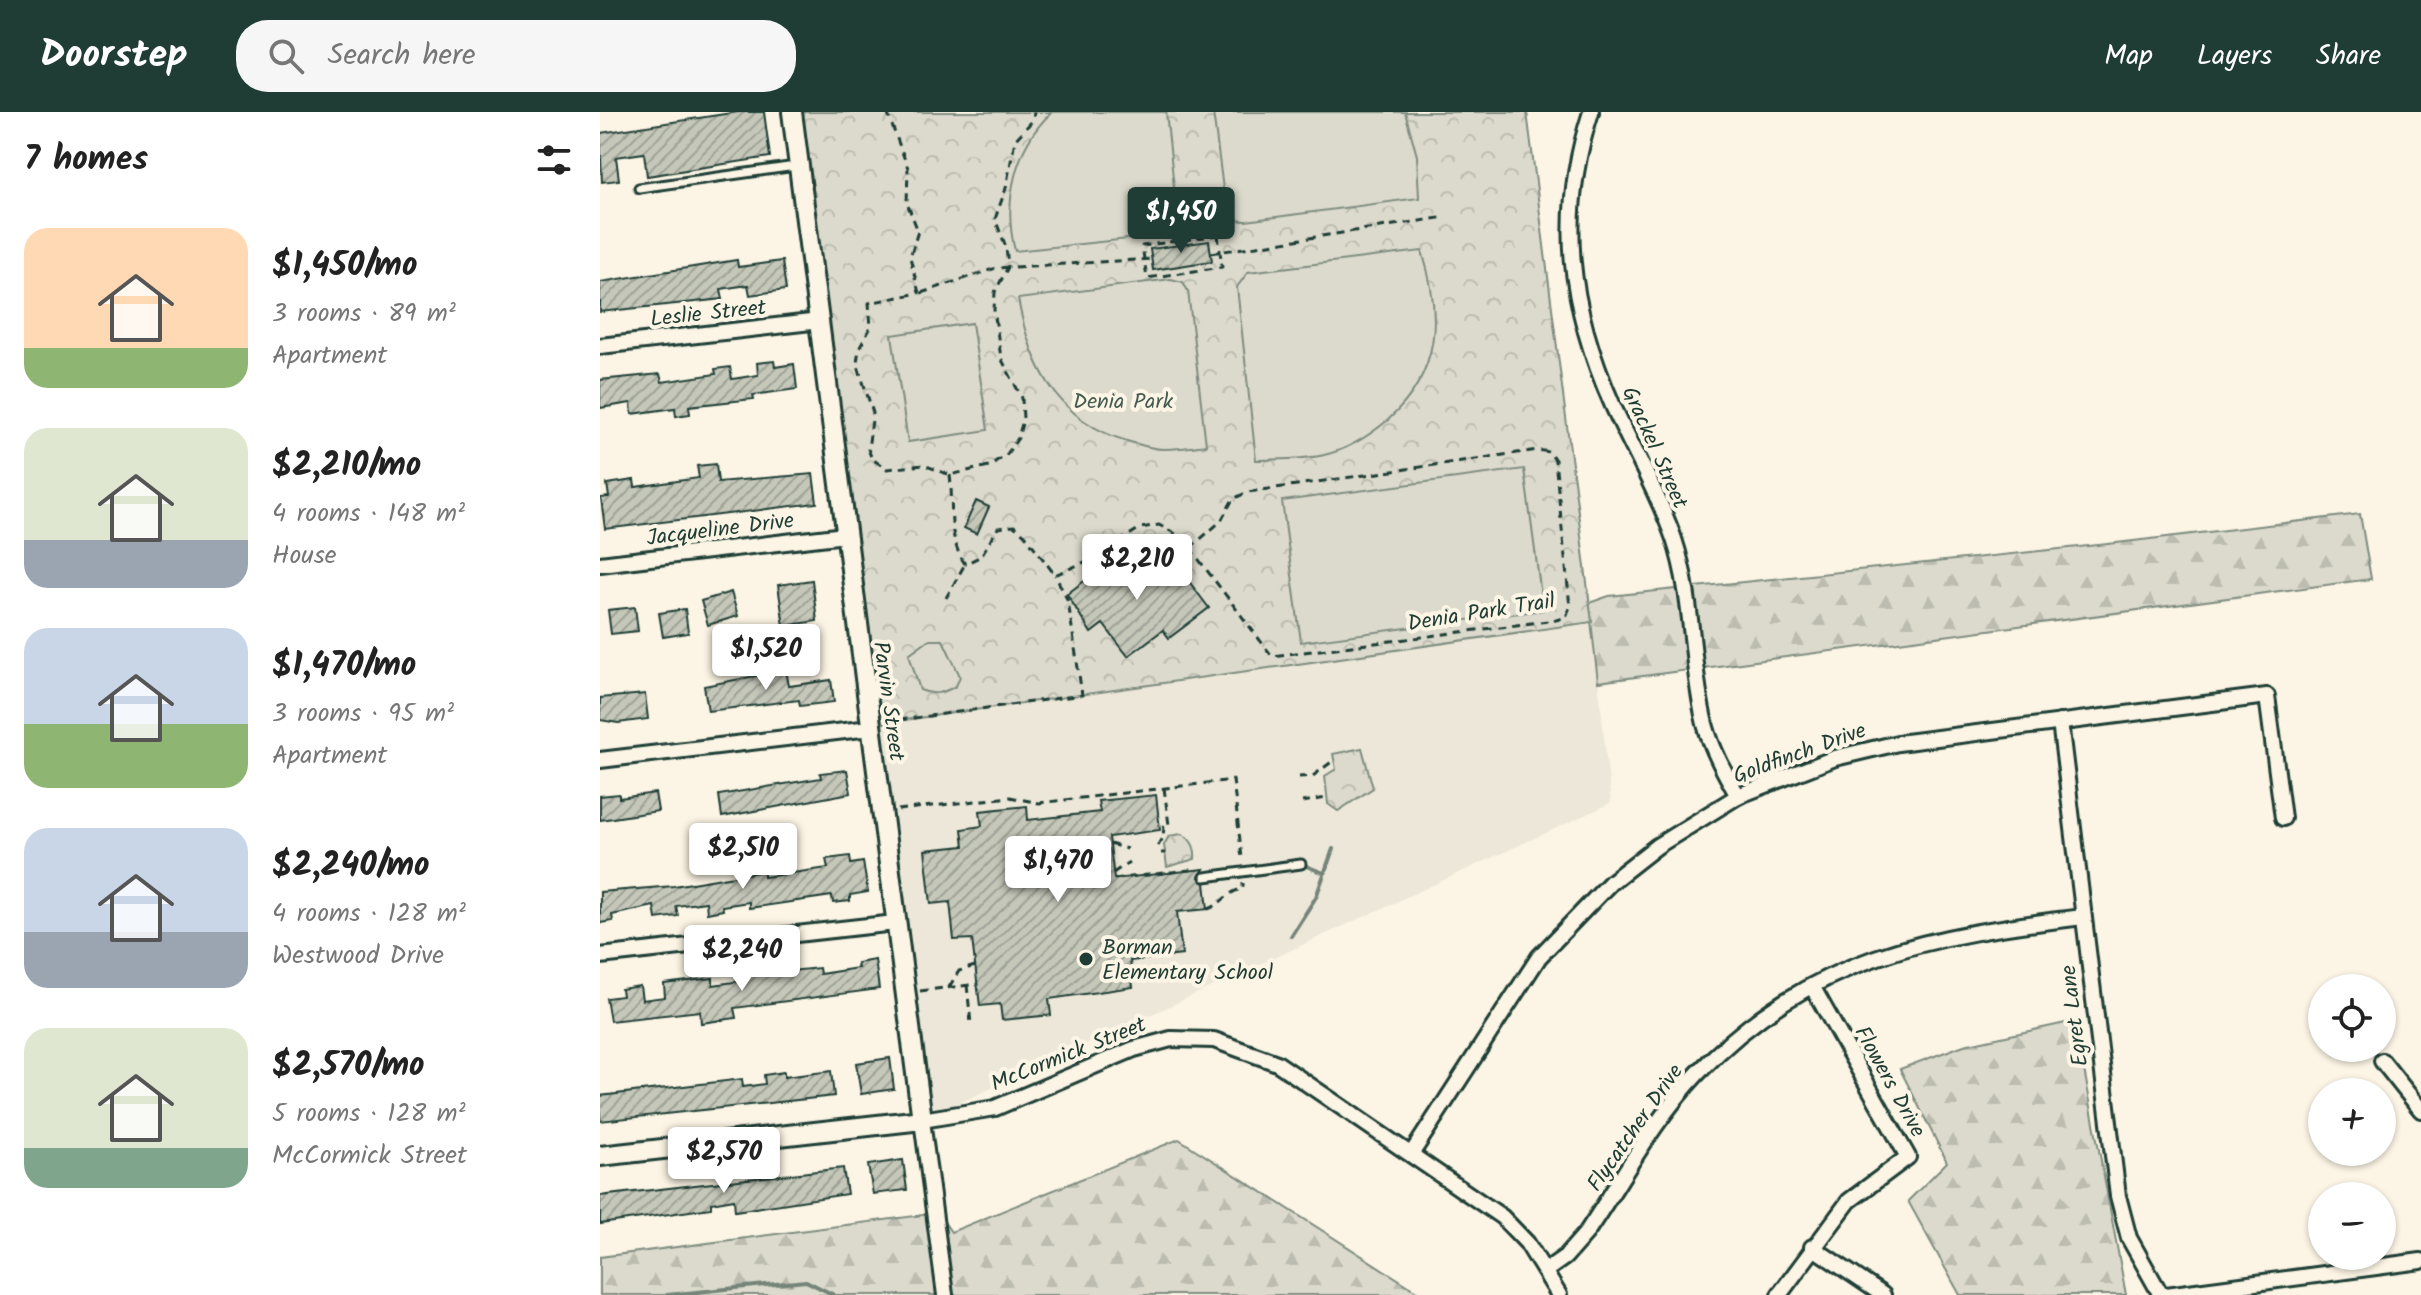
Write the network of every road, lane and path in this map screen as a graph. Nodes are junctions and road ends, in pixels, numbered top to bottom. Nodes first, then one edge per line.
1 (792, 112) edge
2 (887, 112) edge
3 (1034, 112) edge
4 (1591, 112) edge
5 (799, 165) junction
6 (639, 188) dead end
7 (1446, 217) dead end
8 (1220, 252) junction
9 (1211, 253) dead end
10 (1152, 259) dead end
11 (1144, 260) junction
12 (1008, 267) junction
13 (919, 293) junction
14 (820, 321) junction
15 (600, 346) edge
16 (950, 475) junction
17 (845, 535) junction
18 (1190, 548) junction
19 (600, 564) edge
20 (965, 564) junction
21 (1055, 575) junction
22 (946, 598) dead end
23 (2060, 722) junction
24 (870, 726) junction
25 (600, 760) edge
26 (1334, 760) dead end
27 (1299, 777) dead end
28 (1164, 788) junction
29 (1738, 796) junction
30 (1327, 798) dead end
31 (1302, 802) dead end
32 (895, 810) dead end
33 (2283, 818) dead end
34 (1110, 844) dead end
35 (1158, 846) dead end
36 (1127, 849) dead end
37 (1129, 862) dead end
38 (1238, 864) dead end
39 (1301, 864) dead end
40 (1207, 868) dead end
41 (1243, 872) junction
42 (1113, 873) dead end
43 (1205, 877) dead end
44 (1114, 879) dead end
45 (1208, 909) dead end
46 (2083, 917) junction
47 (895, 923) junction
48 (600, 956) edge
49 (975, 966) dead end
50 (978, 984) dead end
51 (967, 985) junction
52 (1812, 986) junction
53 (949, 987) junction
54 (920, 991) dead end
55 (971, 1024) dead end
56 (2383, 1062) edge
57 (2421, 1110) edge
58 (922, 1120) junction
59 (1412, 1153) junction
60 (600, 1156) edge
61 (1812, 1247) junction
62 (2421, 1261) edge
63 (1545, 1271) junction
64 (945, 1295) edge
65 (1559, 1295) edge
66 (1779, 1295) edge
67 (1883, 1295) edge
68 (2164, 1295) edge

1 - 5 street, Parvin Street
2 - 13 path
3 - 12 path
4 - 29 street, Grackel Street
5 - 6 lane
5 - 14 street, Parvin Street
7 - 8 path
8 - 9 path
8 - 11 path
8 - 11 path
10 - 11 path
11 - 12 path
12 - 13 path
12 - 16 path
13 - 16 path
14 - 15 street, Leslie Street
14 - 17 street, Parvin Street
16 - 20 path
17 - 19 street, Jacqueline Drive
17 - 24 street, Parvin Street
18 - 18 path, Denia Park Trail
18 - 21 path, Denia Park Trail
20 - 21 path
20 - 22 path
21 - 24 path
23 - 29 street, Goldfinch Drive
23 - 33 street, Goldfinch Drive
23 - 46 street, Egret Lane
24 - 25 street
24 - 47 street, Parvin Street
26 - 27 path
28 - 32 path
28 - 35 path
28 - 38 path
29 - 59 street, Goldfinch Drive
30 - 31 path
34 - 36 path
37 - 42 path
39 - 41 lane
40 - 44 path
41 - 43 lane
41 - 45 path
46 - 52 street, Flycatcher Drive
46 - 68 street, Egret Lane
47 - 48 street
47 - 58 street, Parvin Street
49 - 53 path
50 - 51 path
51 - 53 path
51 - 55 path
52 - 61 street, Flowers Drive
52 - 63 street, Flycatcher Drive
53 - 54 path
56 - 57 street
58 - 59 street, McCormick Street
58 - 60 street, McCormick Street
58 - 64 street, Parvin Street
59 - 63 street, McCormick Street
61 - 66 street, Flowers Drive
61 - 67 street
62 - 68 street
63 - 65 street, McCormick Street

